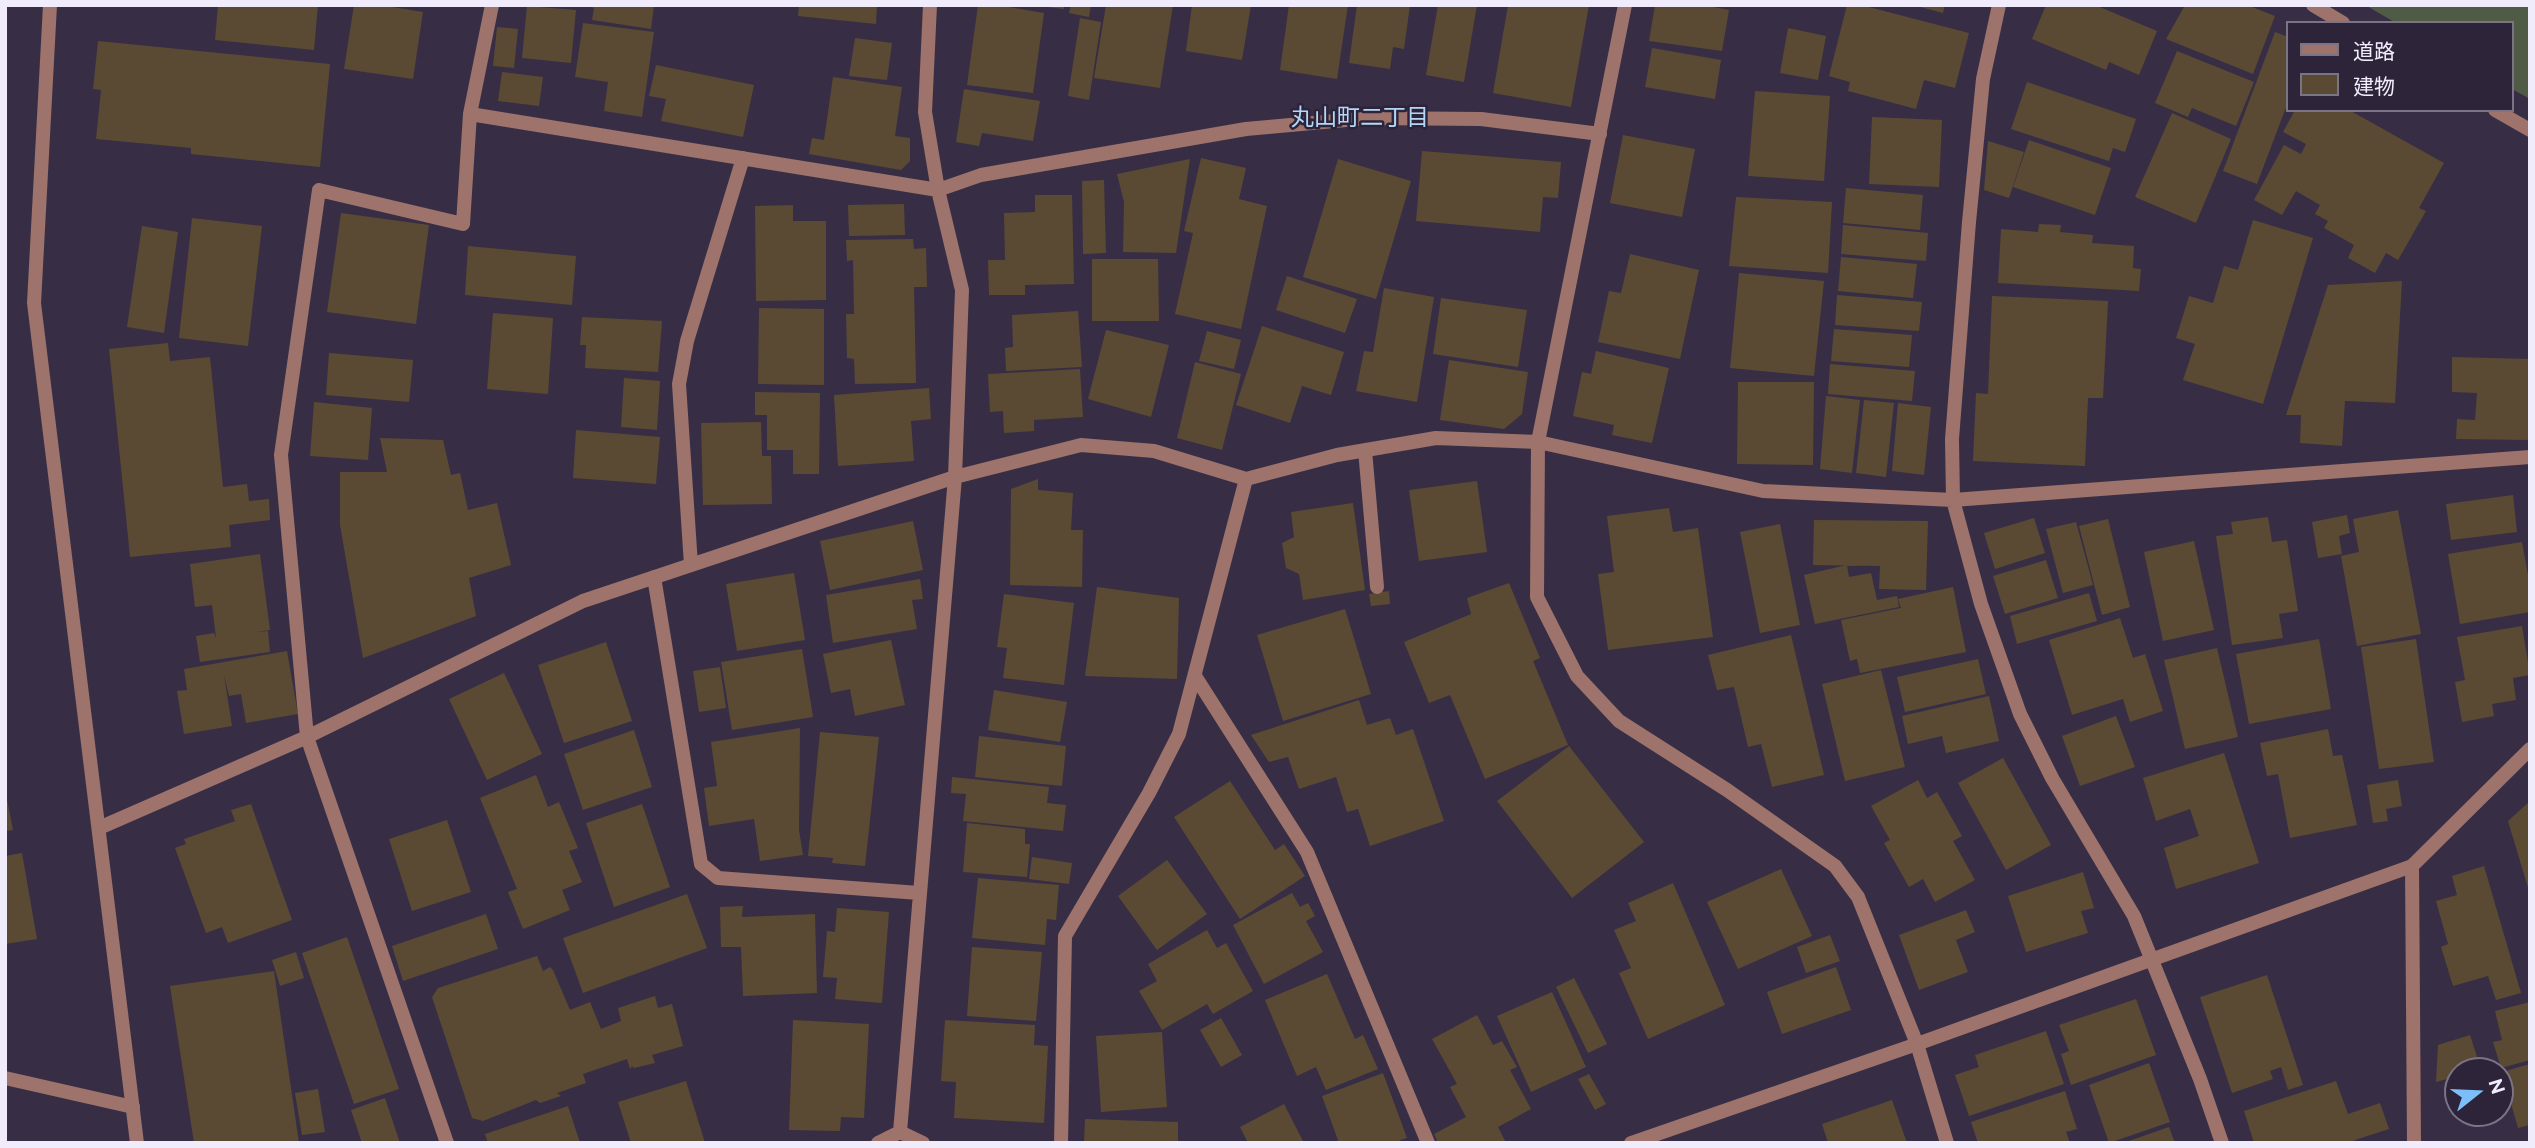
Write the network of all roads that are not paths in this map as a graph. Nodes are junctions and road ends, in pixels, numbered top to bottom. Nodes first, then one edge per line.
1 (50, 5) edge
2 (492, 5) edge
3 (930, 5) edge
4 (1625, 5) edge
5 (1999, 5) edge
6 (2313, 5) edge
7 (2340, 21) edge
8 (2498, 112) edge
9 (470, 114) junction
10 (2530, 130) edge
11 (1600, 134) junction
12 (743, 158) junction
13 (938, 190) junction
14 (1538, 442) junction
15 (1364, 450) junction
16 (2530, 457) edge
17 (956, 477) junction
18 (1246, 479) junction
19 (1953, 500) junction
20 (691, 565) junction
21 (654, 577) junction
22 (1377, 587) dead end
23 (1195, 676) junction
24 (307, 737) junction
25 (2530, 749) edge
26 (99, 828) junction
27 (2412, 866) junction
28 (919, 893) junction
29 (2152, 960) junction
30 (1917, 1044) junction
31 (5, 1078) edge
32 (133, 1107) junction
33 (900, 1132) junction
34 (137, 1143) edge
35 (447, 1143) edge
36 (878, 1143) edge
37 (923, 1143) edge
38 (1061, 1143) edge
39 (1428, 1143) edge
40 (1630, 1143) edge
41 (1947, 1143) edge
42 (2221, 1143) edge
43 (2414, 1143) edge

1 - 26 street
2 - 9 street
3 - 13 street
4 - 11 street
5 - 19 street
6 - 7 street
8 - 10 street
9 - 12 street
9 - 24 street
11 - 13 street
11 - 14 street
12 - 13 street
12 - 20 street
13 - 17 street
14 - 15 street
14 - 19 street
14 - 30 street
15 - 18 street
15 - 22 street
16 - 19 street
17 - 18 street
17 - 20 street
17 - 28 street
18 - 23 street
19 - 29 street
20 - 21 street
21 - 24 street
21 - 28 street
23 - 38 street
23 - 39 street
24 - 26 street
24 - 35 street
25 - 27 street
26 - 32 street
27 - 29 street
27 - 43 street
28 - 33 street
29 - 30 street
29 - 42 street
30 - 40 street
30 - 41 street
31 - 32 street
32 - 34 street
33 - 36 street
33 - 37 street

